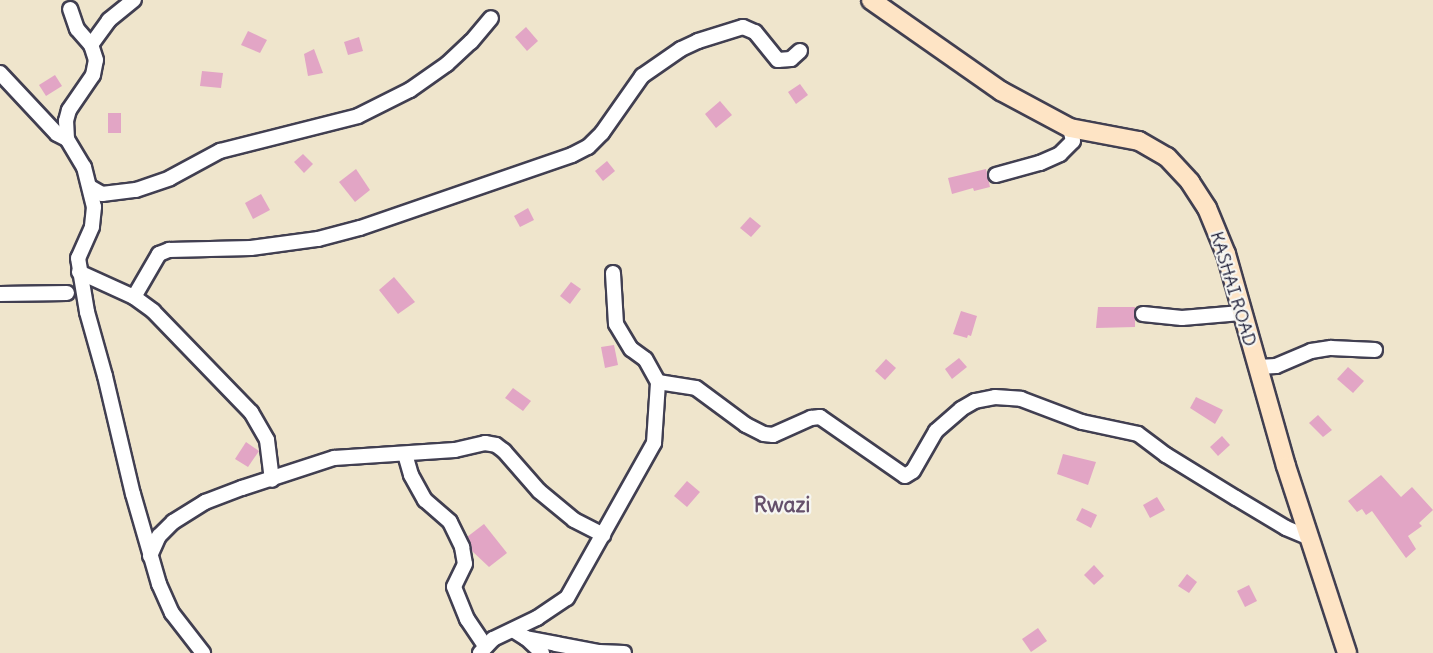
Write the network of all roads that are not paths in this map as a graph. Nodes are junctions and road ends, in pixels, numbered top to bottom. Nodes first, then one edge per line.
1 (134, 0) edge
2 (871, 0) edge
3 (70, 9) dead end
4 (491, 18) dead end
5 (91, 45) junction
6 (800, 51) dead end
7 (0, 73) edge
8 (1070, 128) junction
9 (67, 139) junction
10 (996, 175) dead end
11 (90, 187) junction
12 (78, 272) junction
13 (613, 273) dead end
14 (66, 293) dead end
15 (0, 294) edge
16 (134, 297) junction
17 (1241, 313) junction
18 (1143, 314) dead end
19 (1375, 350) dead end
20 (1258, 368) junction
21 (658, 382) junction
22 (405, 454) junction
23 (272, 480) junction
24 (603, 536) junction
25 (1311, 538) junction
26 (150, 556) junction
27 (513, 630) junction
28 (526, 638) junction
29 (483, 650) edge
30 (203, 653) edge
31 (542, 653) edge
32 (624, 653) edge
33 (1347, 653) edge

1 - 5 street
2 - 8 street, KASHAI ROAD
3 - 5 street
4 - 11 street
5 - 9 street
6 - 16 street
7 - 9 street
8 - 10 street
8 - 17 street, KASHAI ROAD
9 - 11 street
11 - 12 street
12 - 16 street
12 - 26 street
13 - 21 street
14 - 15 street
16 - 23 street
17 - 18 street
17 - 20 street, KASHAI ROAD
19 - 20 street
20 - 25 street, KASHAI ROAD
21 - 24 street
21 - 25 street
22 - 23 street
22 - 24 street
22 - 29 street
23 - 26 street
24 - 27 street
25 - 33 street, KASHAI ROAD
26 - 30 street
27 - 28 street
27 - 29 street
28 - 31 street
28 - 32 street

